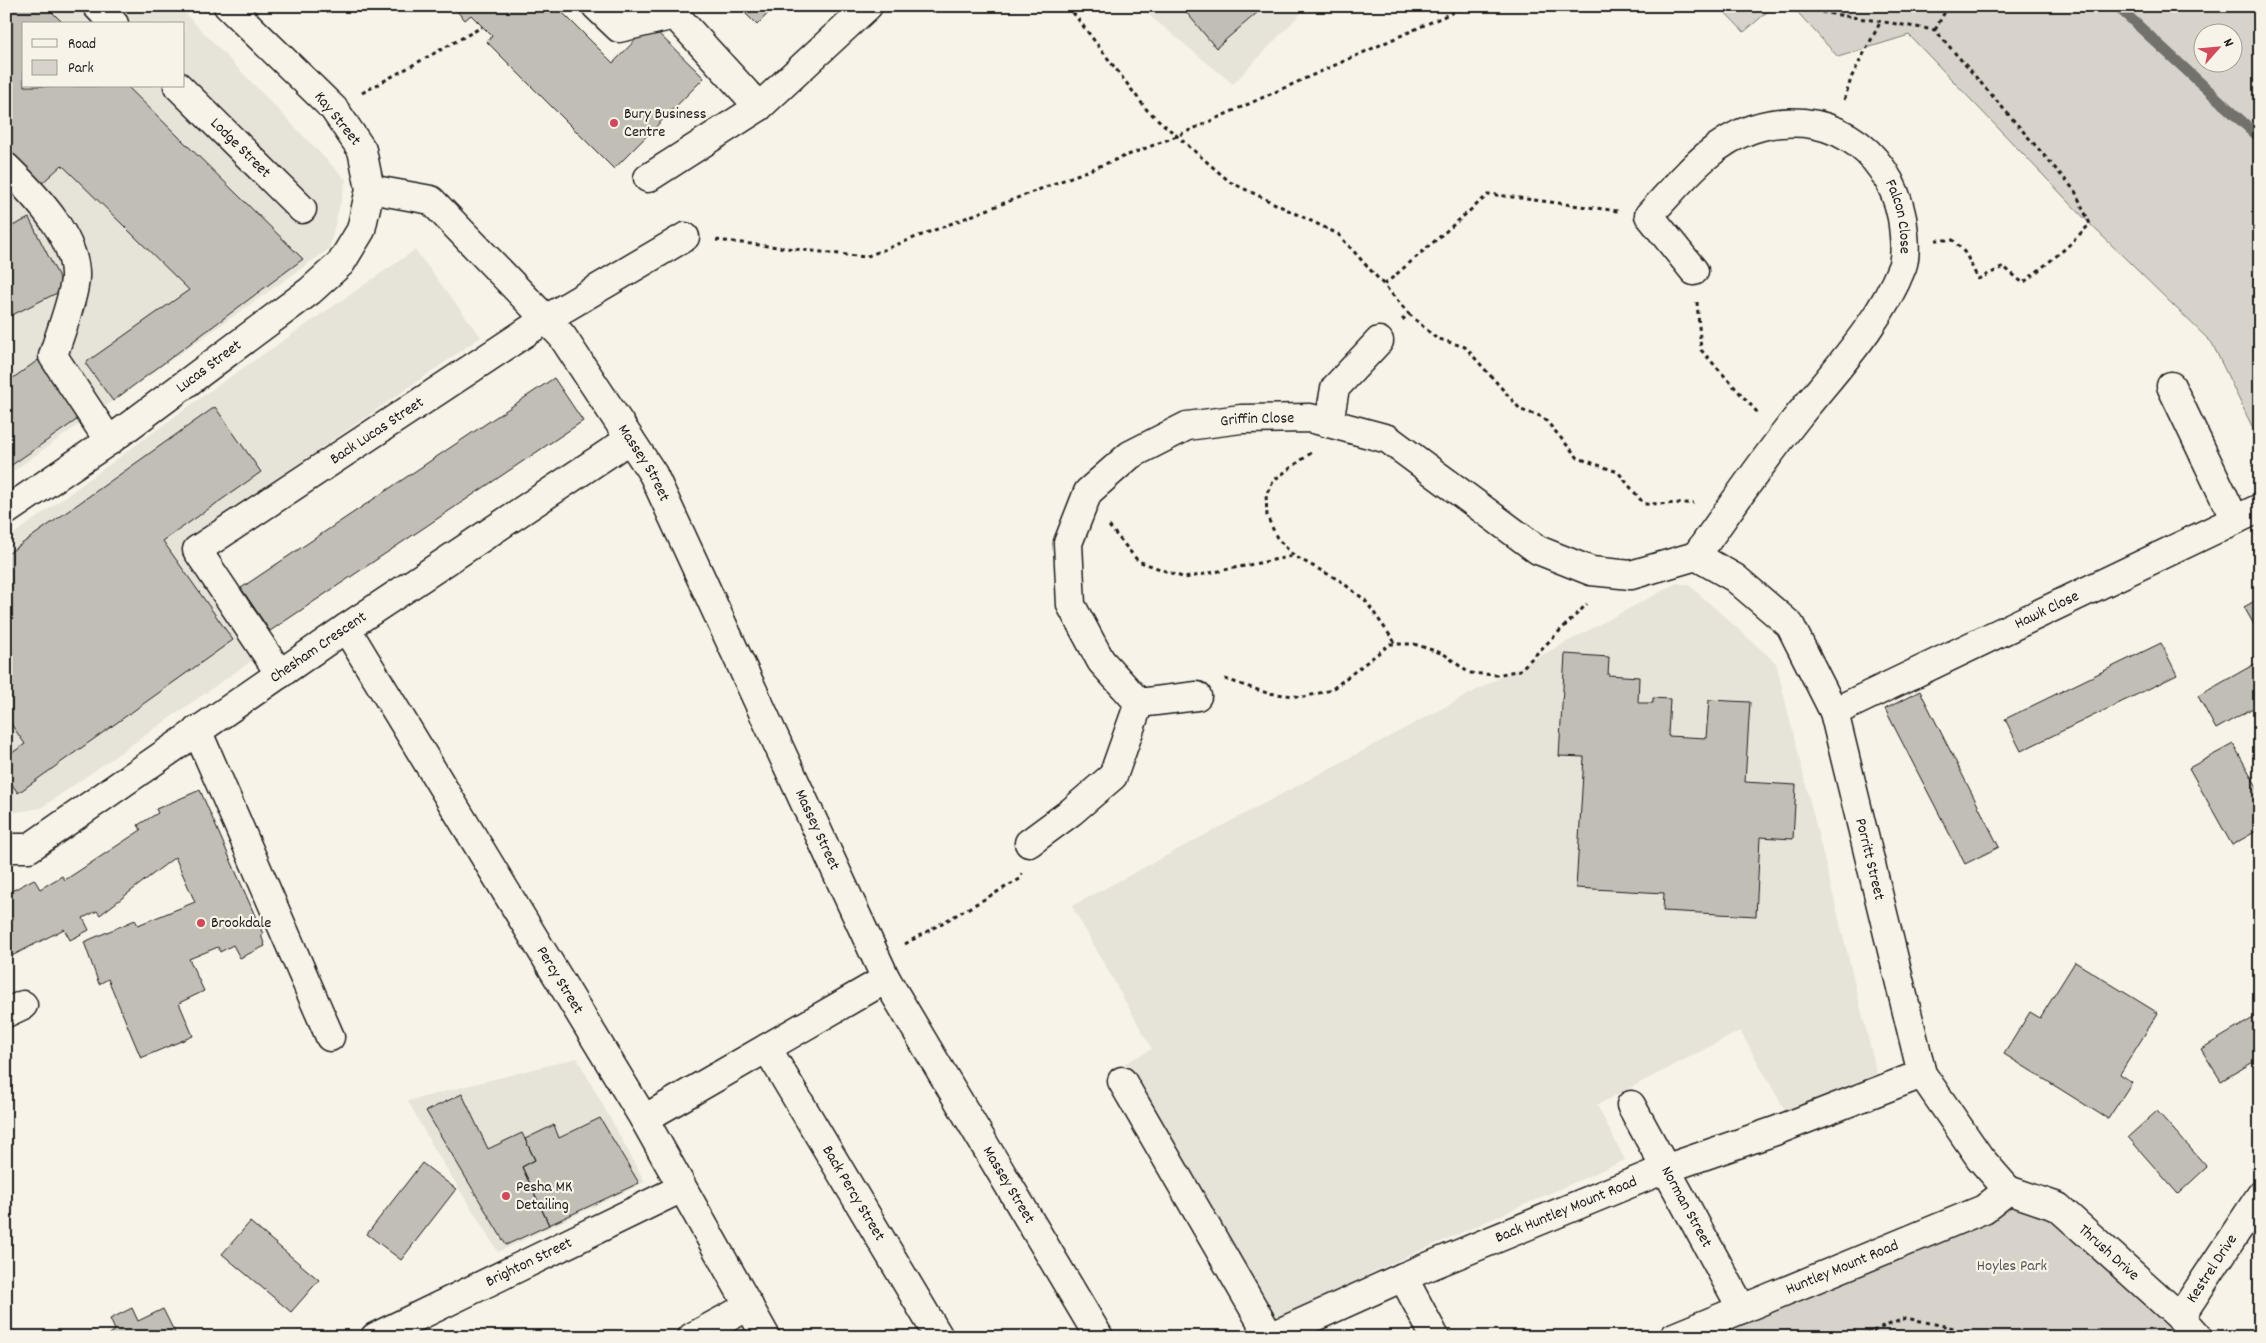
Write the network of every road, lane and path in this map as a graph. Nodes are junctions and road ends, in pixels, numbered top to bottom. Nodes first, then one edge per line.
1 (97, 6) edge
2 (228, 6) edge
3 (596, 6) edge
4 (868, 6) edge
5 (1068, 6) edge
6 (1467, 6) edge
7 (1782, 6) edge
8 (1948, 6) edge
9 (675, 11) edge
10 (1881, 21) junction
11 (112, 22) edge
12 (482, 26) dead end
13 (1935, 30) junction
14 (180, 88) edge
15 (759, 107) junction
16 (334, 109) junction
17 (1834, 129) junction
18 (1177, 136) junction
19 (6, 167) edge
20 (648, 178) dead end
21 (370, 189) junction
22 (302, 209) dead end
23 (1649, 215) junction
24 (685, 237) joint
25 (1904, 242) junction
26 (1694, 271) joint
27 (1384, 284) junction
28 (1409, 314) junction
29 (546, 319) junction
30 (1379, 341) joint
31 (2171, 386) dead end
32 (1329, 424) junction
33 (1781, 438) junction
34 (630, 439) junction
35 (109, 441) junction
36 (2260, 508) edge
37 (1081, 510) junction
38 (6, 511) edge
39 (1727, 514) junction
40 (2235, 520) junction
41 (1294, 556) junction
42 (1696, 556) junction
43 (1602, 572) junction
44 (346, 628) junction
45 (1396, 644) junction
46 (280, 674) junction
47 (1197, 696) joint
48 (1139, 703) junction
49 (1834, 712) junction
50 (197, 730) junction
51 (1029, 843) joint
52 (6, 848) edge
53 (882, 969) junction
54 (330, 1037) dead end
55 (767, 1048) junction
56 (1922, 1074) junction
57 (1122, 1081) dead end
58 (1631, 1105) dead end
59 (644, 1119) junction
60 (1665, 1169) junction
61 (682, 1188) junction
62 (2008, 1190) junction
63 (2260, 1196) edge
64 (1403, 1277) junction
65 (749, 1306) junction
66 (1742, 1309) junction
67 (2189, 1327) edge
68 (376, 1337) edge
69 (692, 1337) edge
70 (766, 1337) edge
71 (939, 1337) edge
72 (1099, 1337) edge
73 (1270, 1337) edge
74 (1435, 1337) edge
75 (1674, 1337) edge
76 (1858, 1337) edge
77 (1958, 1337) edge

1 - 11 street
2 - 16 street, Kay Street
3 - 9 street
4 - 15 street
5 - 18 path
6 - 18 path
7 - 10 path
8 - 13 path
9 - 15 street
10 - 13 path
10 - 17 path
12 - 16 path
13 - 25 path
14 - 22 street, Lodge Street
15 - 20 street
16 - 21 street, Kay Street
17 - 23 street, Falcon Close
17 - 25 street, Falcon Close
18 - 24 path
18 - 27 path
19 - 35 street
21 - 29 street
21 - 35 street, Lucas Street
23 - 26 street
23 - 27 path
24 - 29 street, Back Lucas Street
25 - 33 street, Falcon Close
26 - 33 path
27 - 28 path
28 - 30 path
28 - 39 path
29 - 34 street, Massey Street
29 - 46 street, Back Lucas Street
30 - 32 street
31 - 40 street
32 - 37 street, Griffin Close
32 - 41 path
32 - 43 street, Griffin Close
33 - 39 street, Falcon Close
34 - 44 street, Chesham Crescent
34 - 53 street, Massey Street
35 - 38 street, Lucas Street
36 - 40 street, Hawk Close
37 - 41 path
37 - 48 street, Griffin Close
39 - 42 street, Falcon Close
40 - 49 street, Hawk Close
41 - 45 path
42 - 43 street, Griffin Close
42 - 49 street, Porritt Street
43 - 45 path
44 - 46 street, Chesham Crescent
44 - 59 street, Percy Street
45 - 47 path
46 - 50 street, Chesham Crescent
47 - 48 street
48 - 51 street
49 - 56 street, Porritt Street
50 - 52 street, Chesham Crescent
50 - 54 street
51 - 53 path
53 - 55 street
53 - 72 street, Massey Street
55 - 59 street
55 - 71 street, Back Percy Street
56 - 60 street, Back Huntley Mount Road
56 - 62 street, Porritt Street
57 - 73 street
58 - 60 street, Norman Street
59 - 61 street, Percy Street
60 - 64 street, Back Huntley Mount Road
60 - 66 street, Norman Street
61 - 65 street, Percy Street
61 - 68 street, Brighton Street
62 - 66 street, Huntley Mount Road
62 - 67 street, Thrush Drive
63 - 67 street, Kestrel Drive
64 - 73 street, Back Huntley Mount Road
64 - 74 street
65 - 69 street
65 - 70 street, Percy Street
66 - 75 street, Huntley Mount Road
76 - 77 path

